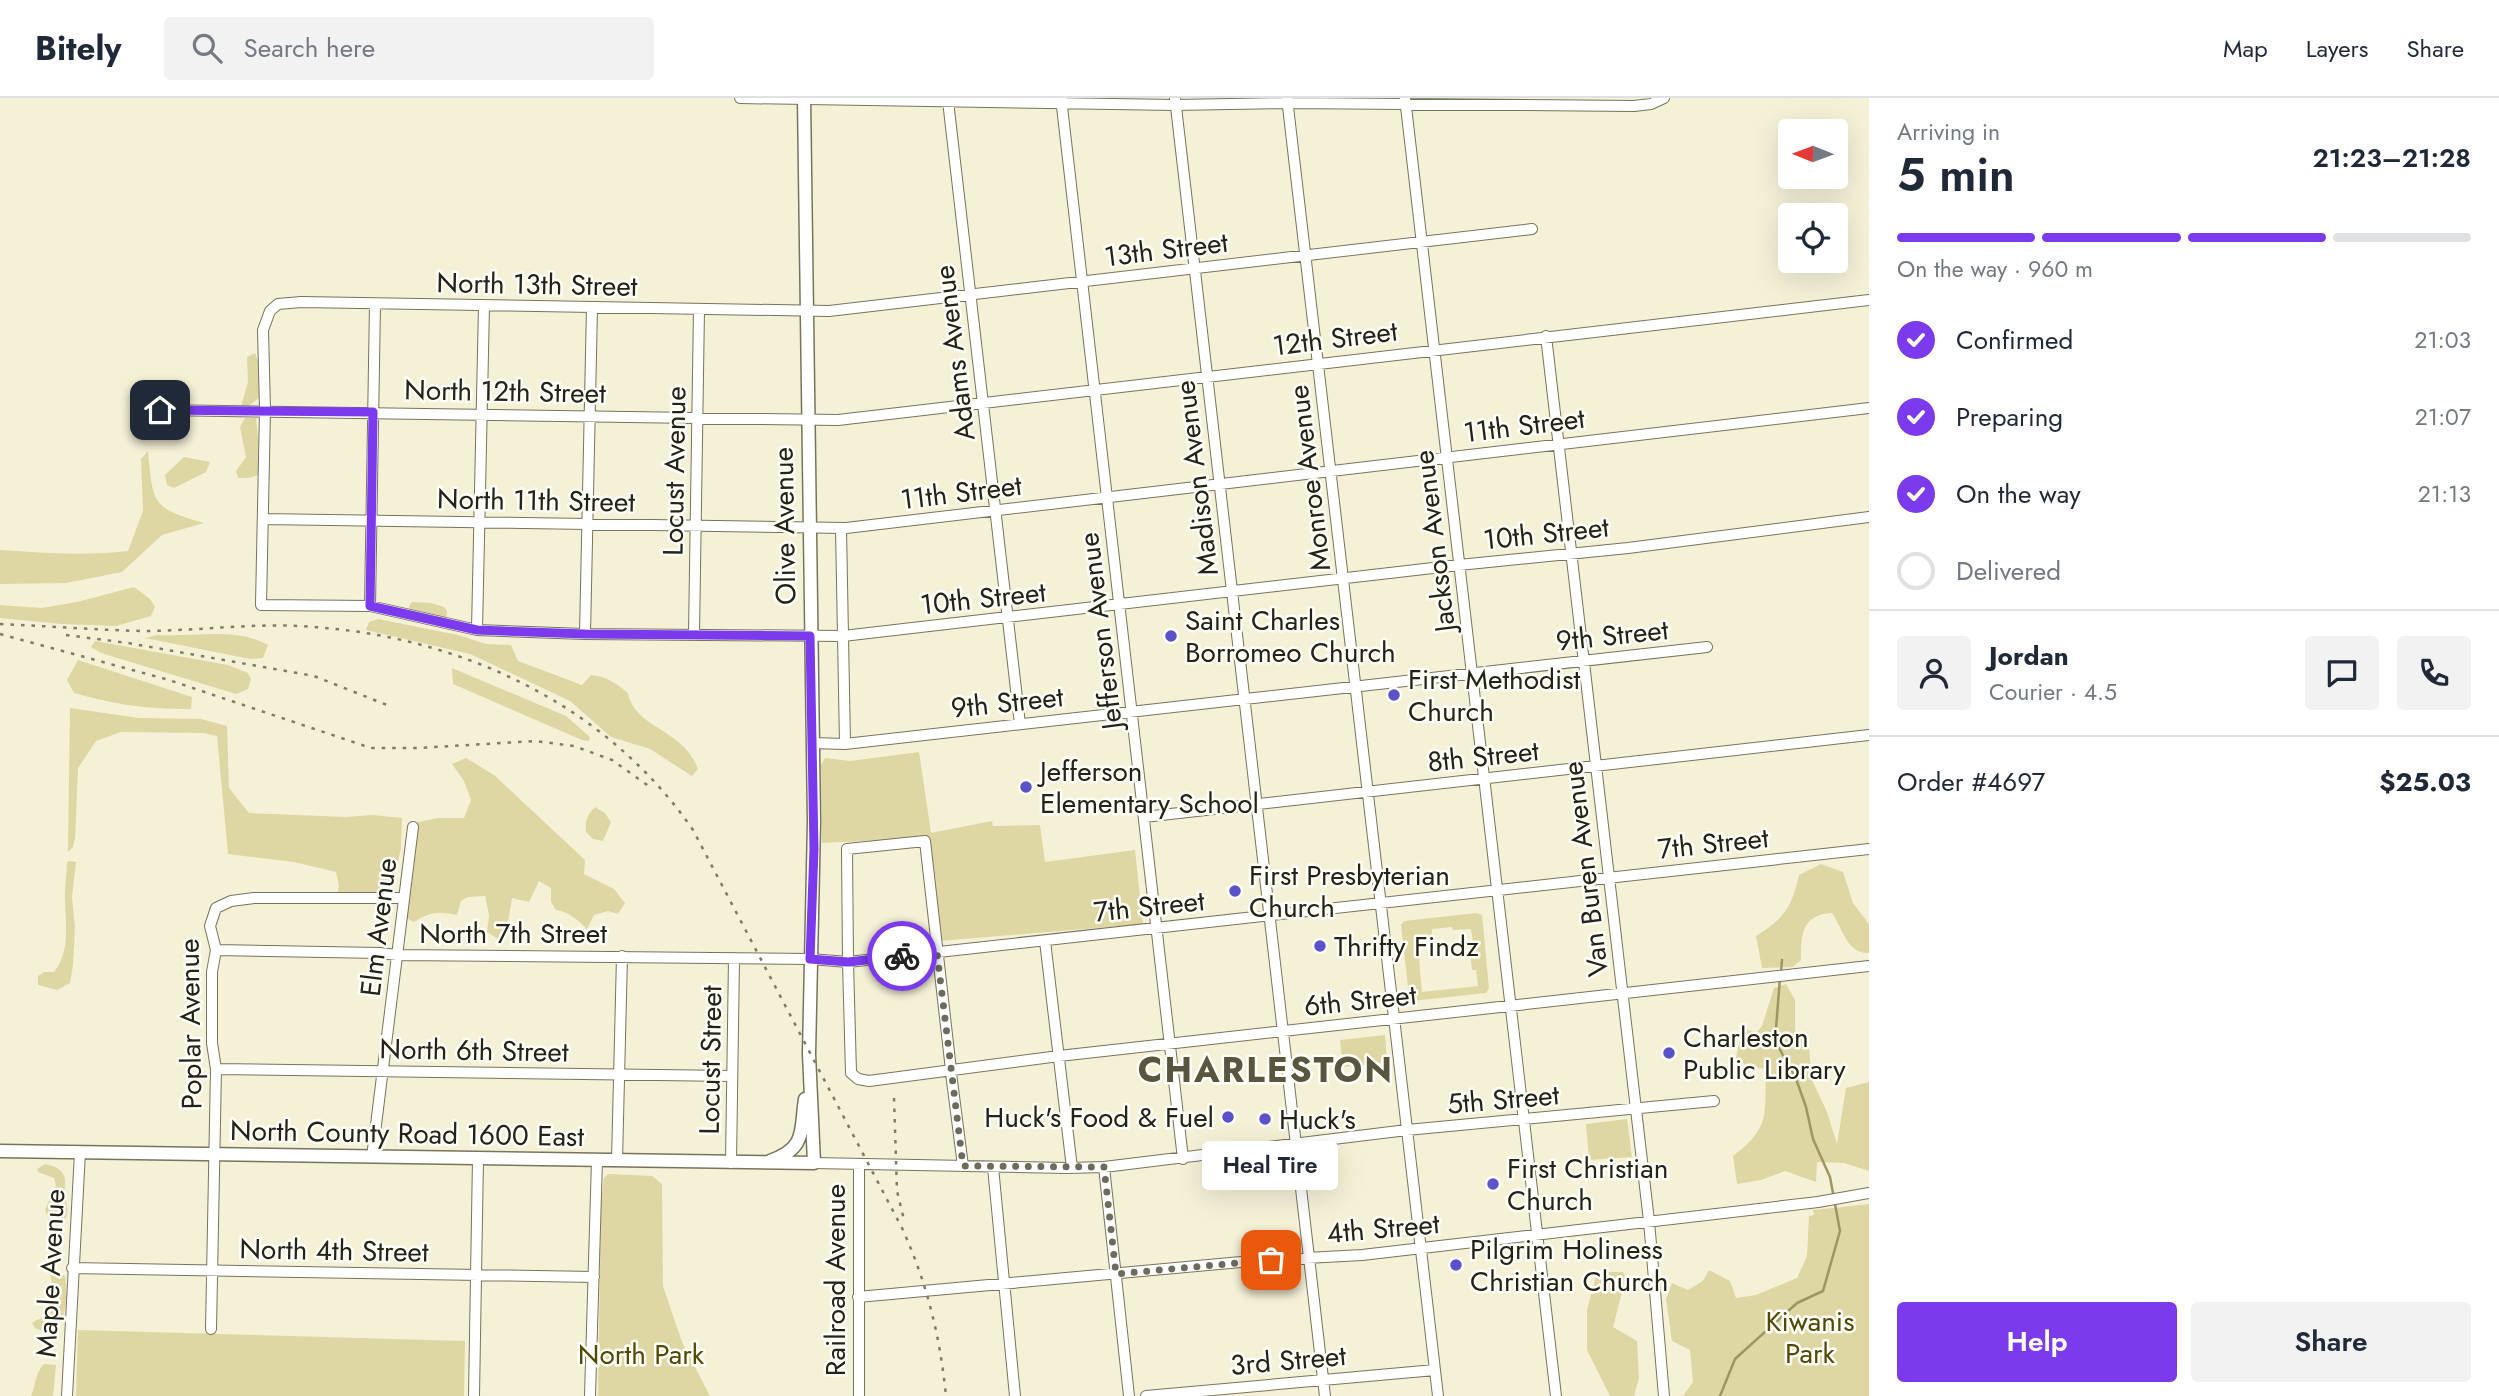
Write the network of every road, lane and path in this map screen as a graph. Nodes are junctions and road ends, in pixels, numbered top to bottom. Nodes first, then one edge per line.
1 (740, 98) edge
2 (1664, 98) edge
3 (804, 99) edge
4 (954, 100) edge
5 (1288, 100) edge
6 (1061, 101) edge
7 (1406, 101) edge
8 (1513, 101) edge
9 (1175, 102) edge
10 (1532, 229) dead end
11 (1422, 242) junction
12 (1306, 255) junction
13 (1194, 268) junction
14 (1082, 282) junction
15 (971, 295) junction
16 (1869, 300) edge
17 (374, 304) junction
18 (484, 306) junction
19 (592, 307) junction
20 (699, 309) junction
21 (806, 311) junction
22 (1546, 336) junction
23 (1434, 349) junction
24 (1319, 363) junction
25 (1207, 376) junction
26 (1095, 389) junction
27 (983, 402) junction
28 (1869, 408) edge
29 (160, 410) dead end
30 (265, 410) junction
31 (373, 412) junction
32 (481, 414) junction
33 (589, 416) junction
34 (697, 417) junction
35 (807, 419) junction
36 (1559, 444) junction
37 (1447, 457) junction
38 (1331, 471) junction
39 (1219, 484) junction
40 (1107, 497) junction
41 (996, 510) junction
42 (1869, 517) edge
43 (263, 519) junction
44 (371, 520) junction
45 (479, 522) junction
46 (587, 524) junction
47 (695, 526) junction
48 (808, 527) junction
49 (841, 528) junction
50 (1573, 553) junction
51 (1459, 565) junction
52 (1343, 579) junction
53 (1232, 592) junction
54 (1120, 605) junction
55 (370, 606) junction
56 (1008, 618) junction
57 (477, 630) junction
58 (585, 634) junction
59 (694, 634) junction
60 (810, 636) junction
61 (843, 636) junction
62 (1707, 647) dead end
63 (1584, 661) junction
64 (1472, 673) junction
65 (1356, 686) junction
66 (1244, 699) junction
67 (1132, 711) junction
68 (1020, 724) junction
69 (1869, 735) edge
70 (812, 743) junction
71 (845, 744) junction
72 (1596, 766) junction
73 (1484, 778) junction
74 (1368, 791) junction
75 (1256, 804) junction
76 (1144, 817) junction
77 (413, 827) dead end
78 (1869, 849) edge
79 (1609, 878) junction
80 (1497, 890) junction
81 (403, 898) junction
82 (1381, 903) junction
83 (1269, 916) junction
84 (1157, 928) junction
85 (1045, 941) junction
86 (216, 950) junction
87 (937, 953) junction
88 (397, 955) junction
89 (622, 956) junction
90 (734, 958) junction
91 (810, 959) junction
92 (848, 962) junction
93 (1869, 966) edge
94 (1622, 993) junction
95 (1510, 1006) junction
96 (1394, 1019) junction
97 (1283, 1031) junction
98 (1171, 1044) junction
99 (1059, 1056) junction
100 (216, 1069) junction
101 (951, 1070) junction
102 (383, 1072) junction
103 (619, 1074) junction
104 (732, 1076) junction
105 (811, 1078) junction
106 (1714, 1101) dead end
107 (1636, 1110) junction
108 (1523, 1121) junction
109 (1407, 1130) junction
110 (1296, 1143) junction
111 (0, 1151) edge
112 (80, 1152) junction
113 (214, 1154) junction
114 (372, 1157) junction
115 (478, 1158) junction
116 (1183, 1159) junction
117 (597, 1160) junction
118 (617, 1161) junction
119 (731, 1163) junction
120 (764, 1163) junction
121 (814, 1163) junction
122 (859, 1164) junction
123 (963, 1166) junction
124 (993, 1167) junction
125 (1104, 1167) junction
126 (1072, 1168) junction
127 (1869, 1194) edge
128 (1648, 1221) junction
129 (1537, 1235) junction
130 (1420, 1248) junction
131 (1309, 1257) junction
132 (72, 1268) junction
133 (212, 1271) junction
134 (1116, 1274) junction
135 (476, 1275) junction
136 (594, 1277) junction
137 (1005, 1284) junction
138 (858, 1297) junction
139 (211, 1329) dead end
140 (1435, 1370) junction
141 (1323, 1390) edge
142 (66, 1396) edge
143 (474, 1396) edge
144 (590, 1396) edge
145 (859, 1396) edge
146 (1015, 1396) edge
147 (1129, 1396) edge
148 (1146, 1396) edge
149 (1438, 1396) edge
150 (1556, 1396) edge
151 (1664, 1396) edge

1 - 3 street
2 - 8 street
3 - 4 street
3 - 21 main road, Olive Avenue
4 - 6 street
4 - 15 street, Adams Avenue
5 - 7 street
5 - 9 street
5 - 12 street, Monroe Avenue
6 - 9 street
6 - 14 street, Jefferson Avenue
7 - 8 street
7 - 11 street, Jackson Avenue
9 - 13 street, Madison Avenue
10 - 11 street, 13th Street
11 - 12 street, 13th Street
11 - 23 street, Jackson Avenue
12 - 13 street, 13th Street
12 - 24 street, Monroe Avenue
13 - 14 street, 13th Street
13 - 25 street, Madison Avenue
14 - 15 street, 13th Street
14 - 26 street, Jefferson Avenue
15 - 21 street, 13th Street
15 - 27 street, Adams Avenue
16 - 22 street, 12th Street
17 - 18 street, North 13th Street
17 - 30 street, North 13th Street
17 - 31 street
18 - 19 street, North 13th Street
18 - 32 street
19 - 20 street, North 13th Street
19 - 33 street
20 - 21 street, North 13th Street
20 - 34 street, Locust Avenue
21 - 35 main road, Olive Avenue
22 - 23 street, 12th Street
22 - 36 street, Van Buren Avenue
23 - 24 street, 12th Street
23 - 37 street, Jackson Avenue
24 - 25 street, 12th Street
24 - 38 street, Monroe Avenue
25 - 26 street, 12th Street
25 - 39 street, Madison Avenue
26 - 27 street, 12th Street
26 - 40 street, Jefferson Avenue
27 - 35 street, 12th Street
27 - 41 street, Adams Avenue
28 - 36 street, 11th Street
29 - 30 street, North 12th Street
30 - 31 street, North 12th Street
30 - 43 street
31 - 32 street, North 12th Street
31 - 44 street
32 - 33 street, North 12th Street
32 - 45 street
33 - 34 street, North 12th Street
33 - 46 street
34 - 35 street, North 12th Street
34 - 47 street, Locust Avenue
35 - 48 main road, Olive Avenue
36 - 37 street, 11th Street
36 - 50 street, Van Buren Avenue
37 - 38 street, 11th Street
37 - 51 street, Jackson Avenue
38 - 39 street, 11th Street
38 - 52 street, Monroe Avenue
39 - 40 street, 11th Street
39 - 53 street, Madison Avenue
40 - 41 street, 11th Street
40 - 54 street, Jefferson Avenue
41 - 49 street, 11th Street
41 - 56 street, Adams Avenue
42 - 50 street, 10th Street
43 - 44 street, North 11th Street
43 - 55 street, 10th Street
44 - 45 street, North 11th Street
44 - 55 street
45 - 46 street, North 11th Street
45 - 57 street
46 - 47 street, North 11th Street
46 - 58 street
47 - 48 street, North 11th Street
47 - 59 street, Locust Avenue
48 - 49 street, 11th Street
48 - 60 main road, Olive Avenue
49 - 61 street
50 - 51 street, 10th Street
50 - 63 street, Van Buren Avenue
51 - 52 street, 10th Street
51 - 64 street, Jackson Avenue
52 - 53 street, 10th Street
52 - 65 street, Monroe Avenue
53 - 54 street, 10th Street
53 - 66 street, Madison Avenue
54 - 56 street, 10th Street
54 - 67 street, Jefferson Avenue
55 - 57 street, 10th Street
56 - 61 street, 10th Street
56 - 68 street, Adams Avenue
57 - 58 street, 10th Street
58 - 59 street, 10th Street
59 - 60 street, 10th Street
60 - 61 street, 10th Street
60 - 70 main road, Olive Avenue
61 - 71 street
62 - 63 street, 9th Street
63 - 64 street, 9th Street
63 - 72 street, Van Buren Avenue
64 - 65 street, 9th Street
64 - 73 street, Jackson Avenue
65 - 66 street, 9th Street
65 - 74 street, Monroe Avenue
66 - 67 street, 9th Street
66 - 75 street, Madison Avenue
67 - 68 street, 9th Street
67 - 76 street, Jefferson Avenue
68 - 71 street, 9th Street
69 - 72 street, 8th Street
70 - 71 street, 9th Street
70 - 91 main road, Olive Avenue
72 - 73 street, 8th Street
72 - 79 street, Van Buren Avenue
73 - 74 street, 8th Street
73 - 80 street, Jackson Avenue
74 - 75 street, 8th Street
74 - 82 street, Monroe Avenue
75 - 76 street, 8th Street
75 - 83 street, Madison Avenue
76 - 84 street, Jefferson Avenue
77 - 81 street, Elm Avenue
78 - 79 street, 7th Street
79 - 80 street, 7th Street
79 - 94 street, Van Buren Avenue
80 - 82 street, 7th Street
80 - 95 street, Jackson Avenue
81 - 86 street, Poplar Avenue
81 - 88 street, Elm Avenue
82 - 83 street, 7th Street
82 - 96 street, Monroe Avenue
83 - 84 street, 7th Street
83 - 97 street, Madison Avenue
84 - 85 street, 7th Street
84 - 98 street, Jefferson Avenue
85 - 87 street, 7th Street
85 - 99 street
86 - 88 street, North 7th Street
86 - 100 street, Poplar Avenue
87 - 92 street, 7th Street
87 - 92 street
87 - 101 street
88 - 89 street, North 7th Street
88 - 102 street, Elm Avenue
89 - 90 street, North 7th Street
89 - 103 street
90 - 91 street, North 7th Street
90 - 104 street, Locust Street
91 - 92 street, 7th Street
91 - 105 main road, Olive Avenue
92 - 101 street, 6th Street
93 - 94 street, 6th Street
94 - 95 street, 6th Street
94 - 107 street, Van Buren Avenue
95 - 96 street, 6th Street
95 - 108 street, Jackson Avenue
96 - 97 street, 6th Street
96 - 109 street, Monroe Avenue
97 - 98 street, 6th Street
97 - 110 street, Madison Avenue
98 - 99 street, 6th Street
98 - 116 street, Jefferson Avenue
99 - 101 street, 6th Street
99 - 126 street
100 - 102 street, North 6th Street
100 - 113 street, Poplar Avenue
101 - 123 street
102 - 103 street, North 6th Street
102 - 114 street, Elm Avenue
103 - 104 street, North 6th Street
103 - 118 street
104 - 119 street, Locust Street
105 - 120 main road
105 - 121 main road, Olive Avenue
106 - 107 street, 5th Street
107 - 108 street, 5th Street
107 - 128 street, Van Buren Avenue
108 - 109 street, 5th Street
108 - 129 street, Jackson Avenue
109 - 110 street, 5th Street
109 - 130 street, Monroe Avenue
110 - 116 street, 5th Street
110 - 131 street, Madison Avenue
111 - 112 main road, North County Road 1600 East
112 - 113 main road, North County Road 1600 East
112 - 132 street, Maple Avenue
113 - 114 main road, North County Road 1600 East
113 - 133 street, Poplar Avenue
114 - 115 main road, North County Road 1600 East
115 - 117 main road, North County Road 1600 East
115 - 135 street
116 - 125 street, 5th Street
117 - 118 main road, North County Road 1600 East
117 - 136 street
118 - 119 main road, North County Road 1600 East
119 - 120 main road, North County Road 1600 East
120 - 121 main road, North County Road 1600 East
121 - 122 street, 5th Street
122 - 123 street, 5th Street
122 - 138 street, Railroad Avenue
123 - 124 street, 5th Street
124 - 126 street, 5th Street
124 - 137 street
125 - 126 street, 5th Street
125 - 134 street
127 - 128 street, 4th Street
128 - 129 street, 4th Street
128 - 151 street, Van Buren Avenue
129 - 130 street, 4th Street
129 - 150 street, Jackson Avenue
130 - 131 street, 4th Street
130 - 140 street, Monroe Avenue
131 - 134 street, 4th Street
131 - 141 street, Madison Avenue
132 - 133 street, North 4th Street
132 - 142 street, Maple Avenue
133 - 135 street, North 4th Street
133 - 139 street, Poplar Avenue
134 - 137 street, 4th Street
134 - 147 street
135 - 136 street, North 4th Street
135 - 143 street
136 - 144 street
137 - 138 street, 4th Street
137 - 146 street
138 - 145 street, Railroad Avenue
140 - 141 street, 3rd Street
140 - 149 street, Monroe Avenue
141 - 148 street, 3rd Street

